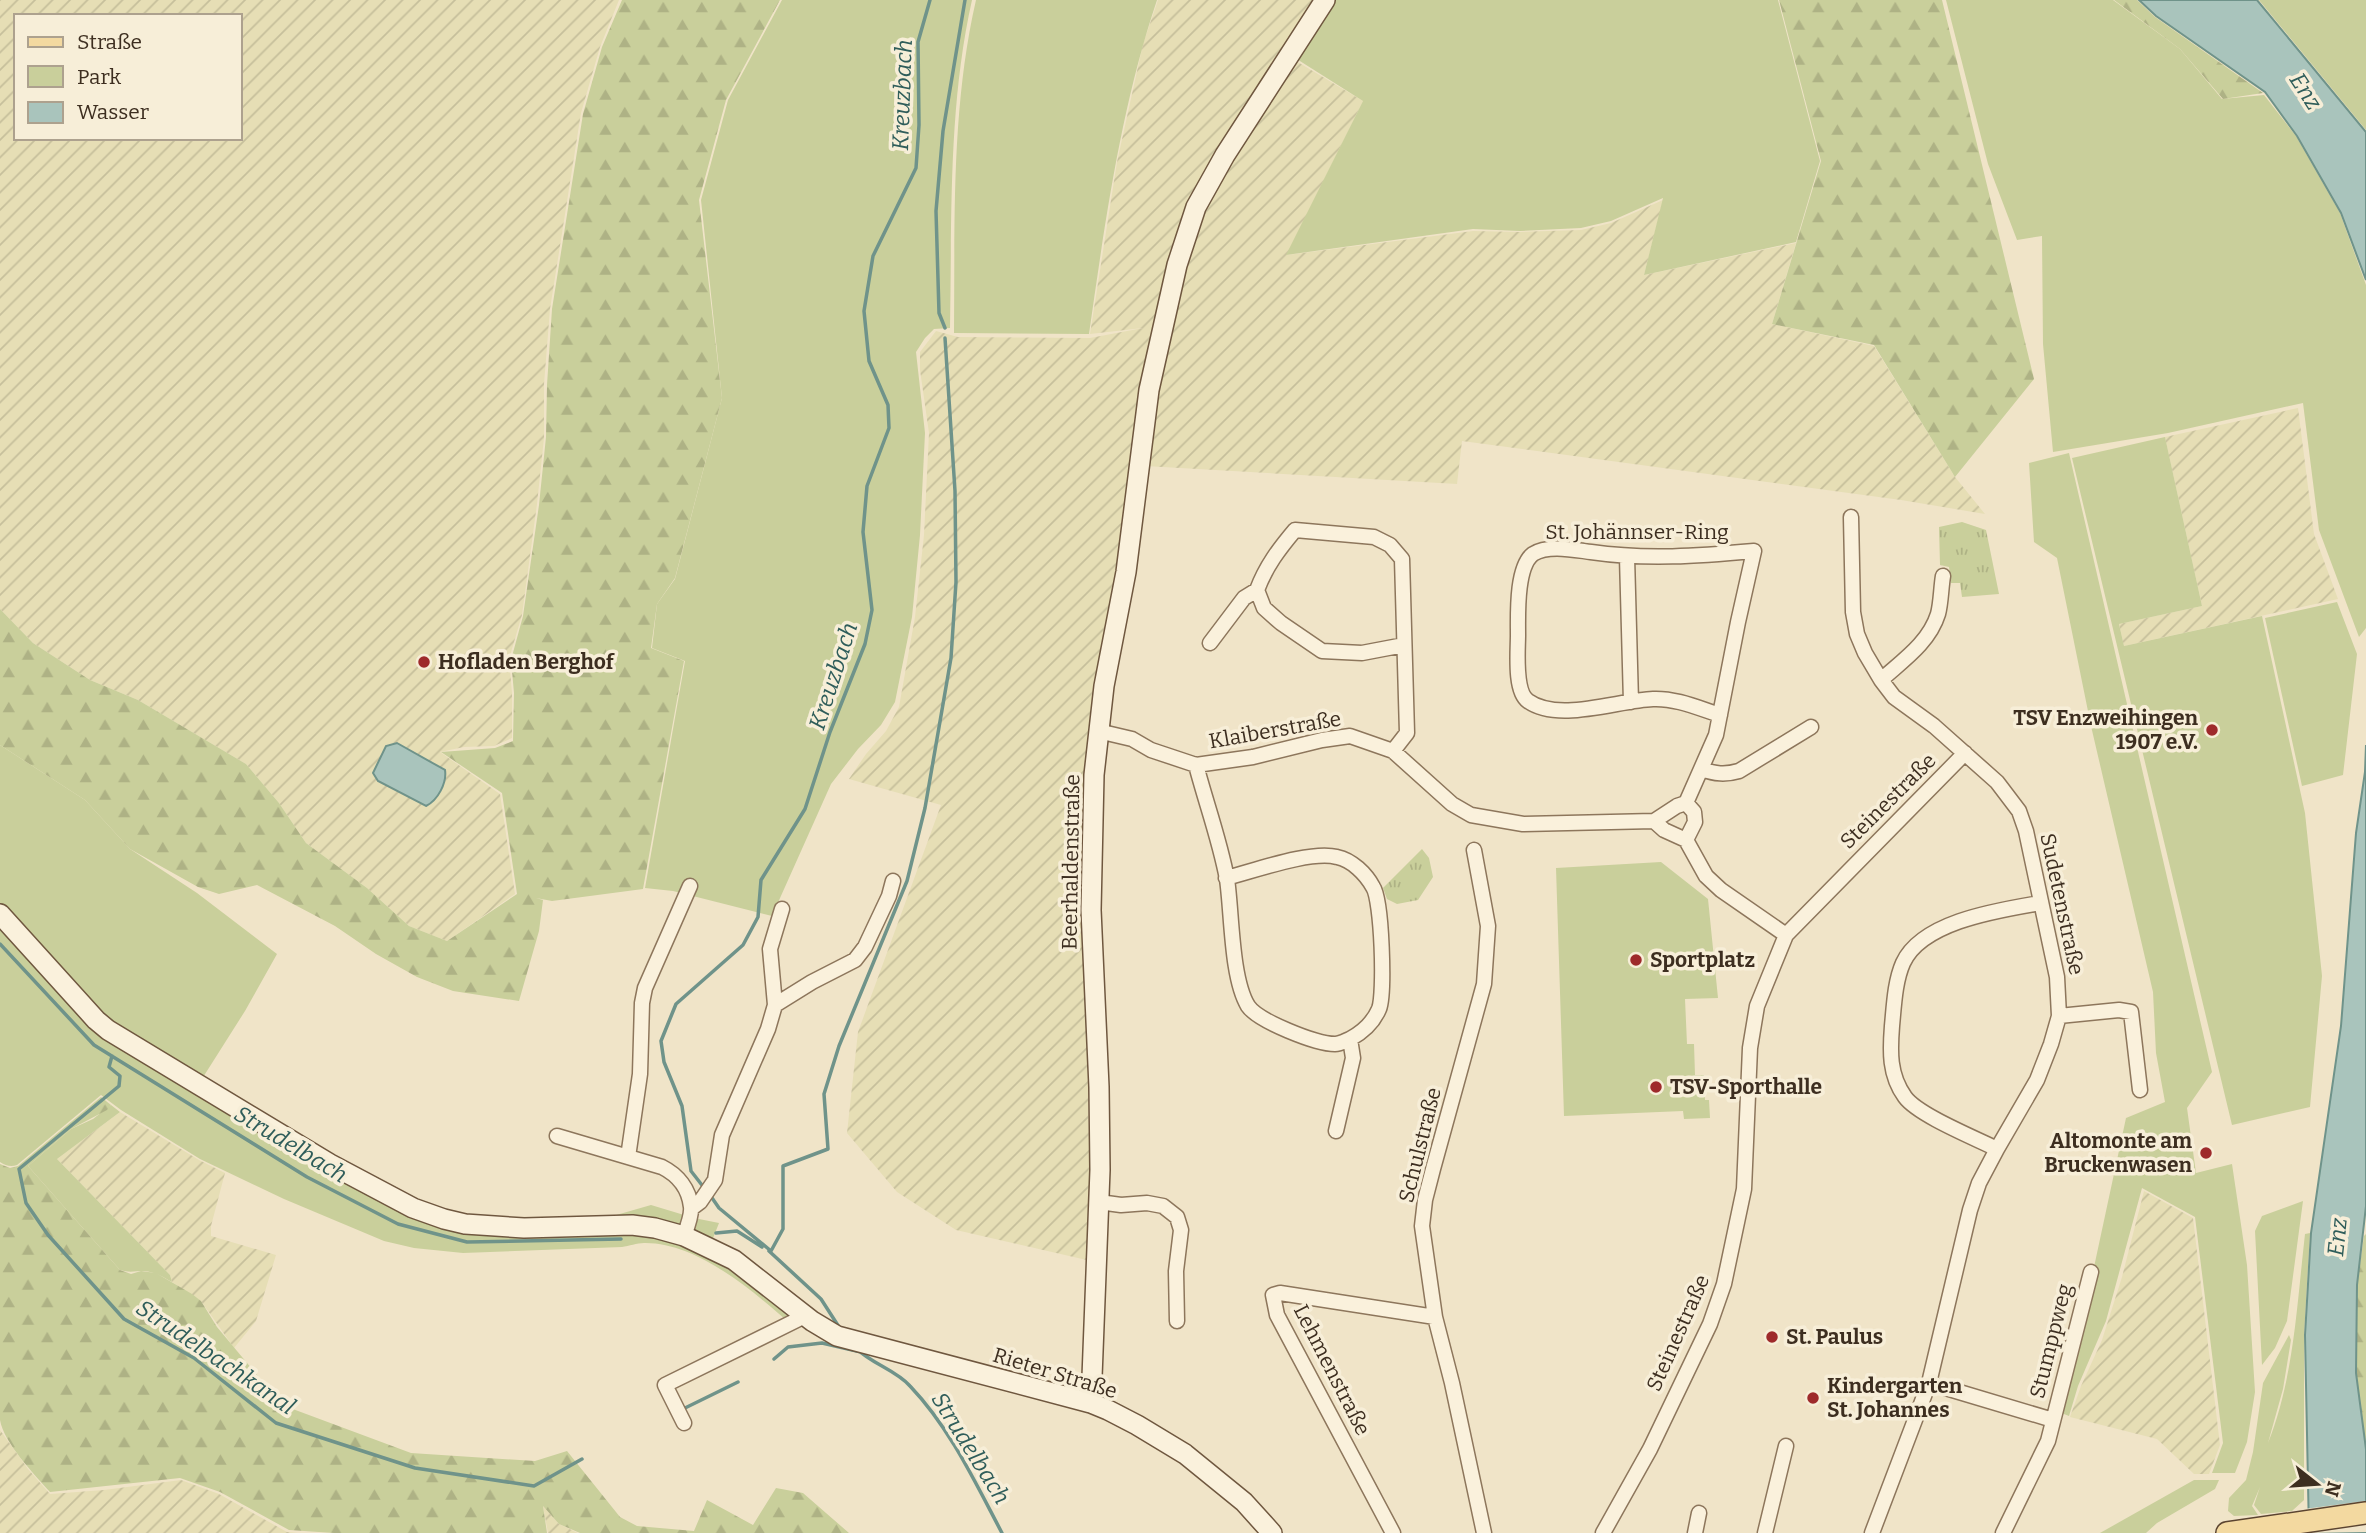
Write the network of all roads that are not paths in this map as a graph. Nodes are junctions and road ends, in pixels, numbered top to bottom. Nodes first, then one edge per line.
1 (1325, 0) edge
2 (1850, 517) dead end
3 (1627, 557) junction
4 (1943, 576) dead end
5 (1257, 590) junction
6 (1210, 643) dead end
7 (1404, 645) junction
8 (1881, 680) junction
9 (1631, 702) junction
10 (1720, 715) junction
11 (1811, 727) dead end
12 (1098, 731) junction
13 (1393, 751) junction
14 (1965, 753) junction
15 (1196, 765) junction
16 (1702, 769) junction
17 (1686, 803) junction
18 (1654, 821) junction
19 (1686, 840) junction
20 (1474, 850) dead end
21 (1226, 878) junction
22 (893, 881) dead end
23 (690, 886) dead end
24 (2040, 903) junction
25 (782, 909) dead end
26 (0, 914) edge
27 (1786, 934) junction
28 (775, 1005) junction
29 (2059, 1016) junction
30 (1350, 1039) junction
31 (2140, 1090) dead end
32 (1336, 1131) dead end
33 (557, 1136) dead end
34 (1997, 1149) junction
35 (628, 1157) junction
36 (1099, 1202) junction
37 (696, 1205) junction
38 (684, 1236) junction
39 (2091, 1272) dead end
40 (805, 1316) junction
41 (1435, 1318) junction
42 (1177, 1321) dead end
43 (1929, 1383) junction
44 (1091, 1403) junction
45 (679, 1414) dead end
46 (2053, 1420) junction
47 (1786, 1446) dead end
48 (1699, 1513) dead end
49 (2366, 1513) edge
50 (2248, 1531) edge
51 (1272, 1533) edge
52 (1393, 1533) edge
53 (1484, 1533) edge
54 (1603, 1533) edge
55 (1695, 1533) edge
56 (1765, 1533) edge
57 (1872, 1533) edge
58 (2003, 1533) edge
59 (2227, 1533) edge

1 - 12 street, Beerhaldenstraße
2 - 8 street, Sudetenstraße
3 - 9 street
3 - 9 street, St. Johännser-Ring
3 - 10 street, St. Johännser-Ring
4 - 8 street
5 - 6 street
5 - 7 street
5 - 7 street
7 - 13 street
8 - 14 street, Sudetenstraße
9 - 10 street, St. Johännser-Ring
10 - 16 street, St. Johännser-Ring
11 - 16 street
12 - 15 street, Klaiberstraße
12 - 36 street, Beerhaldenstraße
13 - 15 street, Klaiberstraße
13 - 18 street, Klaiberstraße
14 - 24 street, Sudetenstraße
14 - 27 street, Steinestraße
15 - 21 street
16 - 17 street, St. Johännser-Ring
17 - 18 street
17 - 19 street
18 - 19 street
19 - 27 street
20 - 41 street, Schulstraße
21 - 30 street
21 - 30 street
22 - 28 street
23 - 35 street
24 - 29 street, Sudetenstraße
24 - 34 street
25 - 28 street
26 - 38 street, Rieter Straße
27 - 54 street, Steinestraße
28 - 37 street
29 - 31 street
29 - 34 street, Sudetenstraße
30 - 32 street
33 - 35 street
34 - 43 street, Sudetenstraße
35 - 37 street
36 - 42 street
36 - 44 street, Beerhaldenstraße
37 - 38 street
38 - 40 street, Rieter Straße
39 - 46 street, Stumppweg
40 - 44 street, Rieter Straße
40 - 45 street
41 - 52 street, Lehmenstraße
41 - 53 street, Schulstraße
43 - 46 street
43 - 57 street, Sudetenstraße
44 - 51 street, Rieter Straße
46 - 58 street, Stumppweg
47 - 56 street
48 - 55 street
49 - 50 main road
50 - 59 main road

